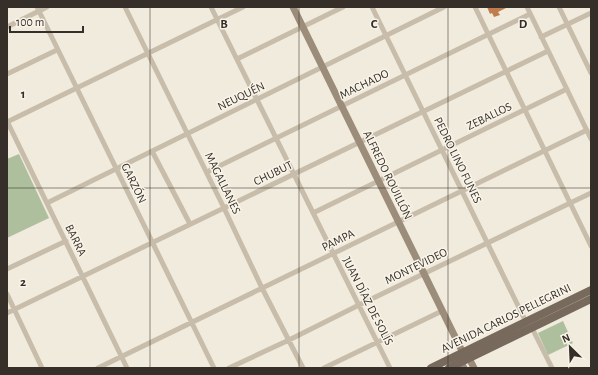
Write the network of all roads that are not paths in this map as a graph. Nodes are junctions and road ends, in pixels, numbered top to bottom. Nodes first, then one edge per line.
1 (47, 7) edge
2 (125, 7) edge
3 (211, 7) edge
4 (244, 7) edge
5 (293, 7) edge
6 (343, 7) edge
7 (372, 7) edge
8 (444, 7) edge
9 (476, 7) edge
10 (526, 7) edge
11 (559, 7) edge
12 (38, 9) edge
13 (591, 13) edge
14 (530, 14) junction
15 (217, 20) junction
16 (567, 24) junction
17 (302, 26) junction
18 (7, 27) edge
19 (488, 34) junction
20 (386, 36) junction
21 (541, 37) junction
22 (57, 50) junction
23 (548, 51) junction
24 (148, 53) junction
25 (237, 59) junction
26 (322, 67) junction
27 (506, 71) junction
28 (591, 73) edge
29 (7, 74) edge
30 (405, 75) junction
31 (76, 88) junction
32 (567, 89) junction
33 (257, 100) junction
34 (342, 106) junction
35 (525, 109) junction
36 (423, 112) junction
37 (7, 121) edge
38 (586, 130) junction
39 (188, 134) junction
40 (276, 138) junction
41 (591, 139) edge
42 (359, 142) junction
43 (442, 150) junction
44 (544, 150) junction
45 (152, 151) junction
46 (116, 169) junction
47 (207, 172) junction
48 (294, 174) junction
49 (378, 181) junction
50 (462, 190) junction
51 (591, 193) edge
52 (47, 203) junction
53 (570, 203) junction
54 (224, 208) junction
55 (313, 213) junction
56 (398, 222) junction
57 (190, 224) junction
58 (66, 241) junction
59 (152, 243) junction
60 (487, 243) junction
61 (591, 246) edge
62 (333, 254) junction
63 (7, 269) edge
64 (424, 274) junction
65 (82, 276) junction
66 (262, 288) junction
67 (591, 290) edge
68 (7, 294) edge
69 (591, 299) edge
70 (359, 305) junction
71 (14, 309) junction
72 (442, 311) junction
73 (7, 313) edge
74 (191, 322) junction
75 (529, 325) junction
76 (289, 340) junction
77 (377, 342) junction
78 (121, 357) junction
79 (464, 360) edge
80 (42, 368) edge
81 (98, 368) edge
82 (127, 368) edge
83 (214, 368) edge
84 (229, 368) edge
85 (303, 368) edge
86 (324, 368) edge
87 (390, 368) edge
88 (431, 368) edge
89 (449, 368) edge
90 (474, 368) edge
91 (552, 368) edge

1 - 12 street
2 - 24 street, MAGALLANES
3 - 15 street, JUAN DÍAZ DE SOLÍS
4 - 15 street
5 - 17 street, ALFREDO ROUILLÓN
6 - 17 street
7 - 20 street, PEDRO LINO FUNES
8 - 20 street, NEUQUÉN
9 - 19 street
10 - 14 street
11 - 16 street
12 - 18 street
12 - 22 street, GARZÓN
13 - 16 street
14 - 19 street, MACHADO
14 - 21 street
15 - 24 street
15 - 25 street, JUAN DÍAZ DE SOLÍS
16 - 21 street
16 - 28 street
17 - 25 street
17 - 26 street, ALFREDO ROUILLÓN
19 - 27 street
19 - 30 street, MACHADO
20 - 26 street, NEUQUÉN
20 - 30 street, PEDRO LINO FUNES
21 - 23 street
22 - 29 street
22 - 31 street, GARZÓN
23 - 27 street, CHUBUT
23 - 32 street
24 - 31 street
24 - 39 street, MAGALLANES
25 - 33 street, JUAN DÍAZ DE SOLÍS
26 - 33 street, NEUQUÉN
26 - 34 street, ALFREDO ROUILLÓN
27 - 35 street
27 - 36 street, CHUBUT
30 - 34 street, MACHADO
30 - 36 street, PEDRO LINO FUNES
31 - 37 street
31 - 46 street, GARZÓN
32 - 35 street, ZEBALLOS
32 - 38 street
33 - 39 street, NEUQUÉN
33 - 40 street, JUAN DÍAZ DE SOLÍS
34 - 40 street, MACHADO
34 - 42 street, ALFREDO ROUILLÓN
35 - 43 street, ZEBALLOS
35 - 44 street
36 - 42 street, CHUBUT
36 - 43 street, PEDRO LINO FUNES
37 - 52 street, BARRA
38 - 41 street
38 - 44 street, PAMPA
39 - 45 street, NEUQUÉN
39 - 47 street, MAGALLANES
40 - 47 street, MACHADO
40 - 48 street, JUAN DÍAZ DE SOLÍS
42 - 48 street, CHUBUT
42 - 49 street, ALFREDO ROUILLÓN
43 - 49 street, ZEBALLOS
43 - 50 street, PEDRO LINO FUNES
44 - 50 street, PAMPA
44 - 53 street
45 - 46 street, NEUQUÉN
45 - 57 street
46 - 52 street, NEUQUÉN
46 - 59 street, GARZÓN
47 - 54 street, MAGALLANES
48 - 54 street, CHUBUT
48 - 55 street, JUAN DÍAZ DE SOLÍS
49 - 55 street, ZEBALLOS
49 - 56 street, ALFREDO ROUILLÓN
50 - 56 street, PAMPA
50 - 60 street, PEDRO LINO FUNES
51 - 53 street, MONTEVIDEO
52 - 58 street, BARRA
53 - 60 street, MONTEVIDEO
53 - 61 street
54 - 57 street, CHUBUT
54 - 66 street, MAGALLANES
55 - 62 street, JUAN DÍAZ DE SOLÍS
56 - 62 street, PAMPA
56 - 64 street, ALFREDO ROUILLÓN
57 - 59 street, CHUBUT
58 - 63 street
58 - 65 street, BARRA
59 - 65 street, CHUBUT
59 - 74 street, GARZÓN
60 - 64 street, MONTEVIDEO
60 - 75 street, PEDRO LINO FUNES
62 - 66 street, PAMPA
62 - 70 street, JUAN DÍAZ DE SOLÍS
64 - 70 street, MONTEVIDEO
64 - 72 street, ALFREDO ROUILLÓN
65 - 71 street, CHUBUT
65 - 78 street, BARRA
66 - 74 street, PAMPA
66 - 76 street, MAGALLANES
67 - 75 main road, AVENIDA CARLOS PELLEGRINI
68 - 71 street
69 - 75 main road, AVENIDA CARLOS PELLEGRINI
70 - 76 street, MONTEVIDEO
70 - 77 street, JUAN DÍAZ DE SOLÍS
71 - 73 street, CHUBUT
71 - 80 street
72 - 77 street
72 - 79 street, ALFREDO ROUILLÓN
74 - 78 street, PAMPA
74 - 83 street, GARZÓN
75 - 79 main road, AVENIDA CARLOS PELLEGRINI
75 - 91 street, PEDRO LINO FUNES
76 - 84 street, MONTEVIDEO
76 - 85 street, MAGALLANES
77 - 86 street
77 - 87 street, JUAN DÍAZ DE SOLÍS
78 - 81 street, PAMPA
78 - 82 street, BARRA
79 - 88 main road, AVENIDA CARLOS PELLEGRINI
79 - 89 main road, AVENIDA CARLOS PELLEGRINI
79 - 90 street, ALFREDO ROUILLÓN

